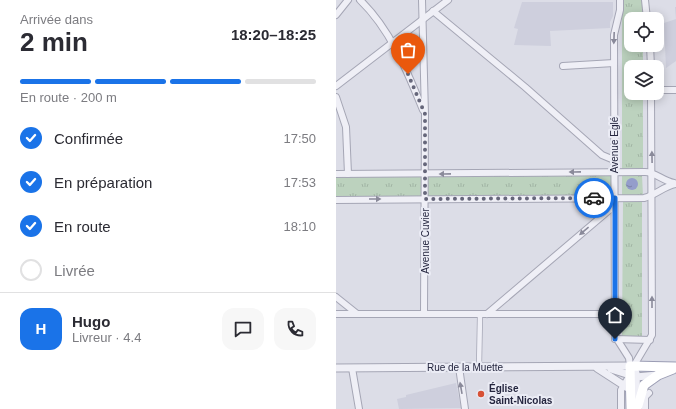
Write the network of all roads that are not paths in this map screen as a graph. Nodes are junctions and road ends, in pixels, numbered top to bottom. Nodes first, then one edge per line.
1 (348, 0) edge
2 (360, 0) edge
3 (422, 0) edge
4 (448, 0) edge
5 (620, 0) edge
6 (645, 0) edge
7 (433, 11) junction
8 (646, 12) edge
9 (336, 15) edge
10 (422, 20) junction
11 (392, 43) junction
12 (614, 63) junction
13 (563, 66) dead end
14 (336, 86) edge
15 (664, 90) edge
16 (676, 90) edge
17 (336, 97) edge
18 (651, 100) edge
19 (425, 114) junction
20 (614, 160) junction
21 (614, 172) junction
22 (651, 172) junction
23 (336, 174) edge
24 (348, 174) junction
25 (424, 174) junction
26 (676, 184) edge
27 (652, 196) junction
28 (615, 198) junction
29 (425, 199) junction
30 (336, 200) edge
31 (614, 206) junction
32 (336, 297) edge
33 (356, 313) junction
34 (336, 314) edge
35 (424, 314) junction
36 (487, 314) junction
37 (615, 314) junction
38 (480, 315) junction
39 (615, 339) junction
40 (650, 340) junction
41 (459, 367) junction
42 (336, 368) edge
43 (352, 368) junction
44 (480, 368) junction
45 (594, 368) junction
46 (676, 368) edge
47 (633, 371) junction
48 (658, 375) junction
49 (627, 388) junction
50 (359, 409) edge
51 (465, 409) edge
52 (621, 409) edge
53 (637, 409) edge

1 - 9 street
2 - 11 street
3 - 10 street, Avenue Cuvier
4 - 7 street
5 -> 12 street, Avenue Eglé
6 - 8 street
7 - 10 street
7 - 20 street
10 - 11 street
10 - 19 street, Avenue Cuvier
11 - 14 street
11 - 19 street
12 - 13 street
12 - 20 street, Avenue Eglé
15 - 16 street
17 - 24 street
22 -> 18 street
19 - 25 street, Avenue Cuvier
20 - 21 street, Avenue Eglé
21 - 22 street
21 -> 25 street
21 - 28 street, Avenue Eglé
22 - 26 street
22 - 27 street
23 - 24 street
24 - 25 street
25 - 29 street, Avenue Cuvier
26 - 27 street
27 - 28 street
40 -> 27 street
28 - 29 street
28 - 31 street, Avenue Eglé
30 -> 29 street
29 - 35 street, Avenue Cuvier
31 -> 36 street
31 - 37 street, Avenue Eglé
32 - 33 street
33 - 34 street
33 - 35 street
35 - 38 street
36 - 37 street
36 - 38 street
37 - 39 street, Avenue Eglé
38 - 44 street
39 - 40 street
39 - 47 street
40 - 47 street
41 - 43 street, Rue de la Muette
41 - 44 street, Rue de la Muette
51 -> 41 street
42 - 43 street, Rue de la Muette
43 - 50 street
44 - 45 street, Rue de la Muette
45 - 47 street, Rue de la Muette
45 - 49 street, Rue de la Muette
46 - 47 main road
46 - 48 main road
47 - 48 street, Rue de la Muette
47 - 49 main road
47 - 53 street
48 - 53 main road
49 - 52 street
49 - 53 main road

